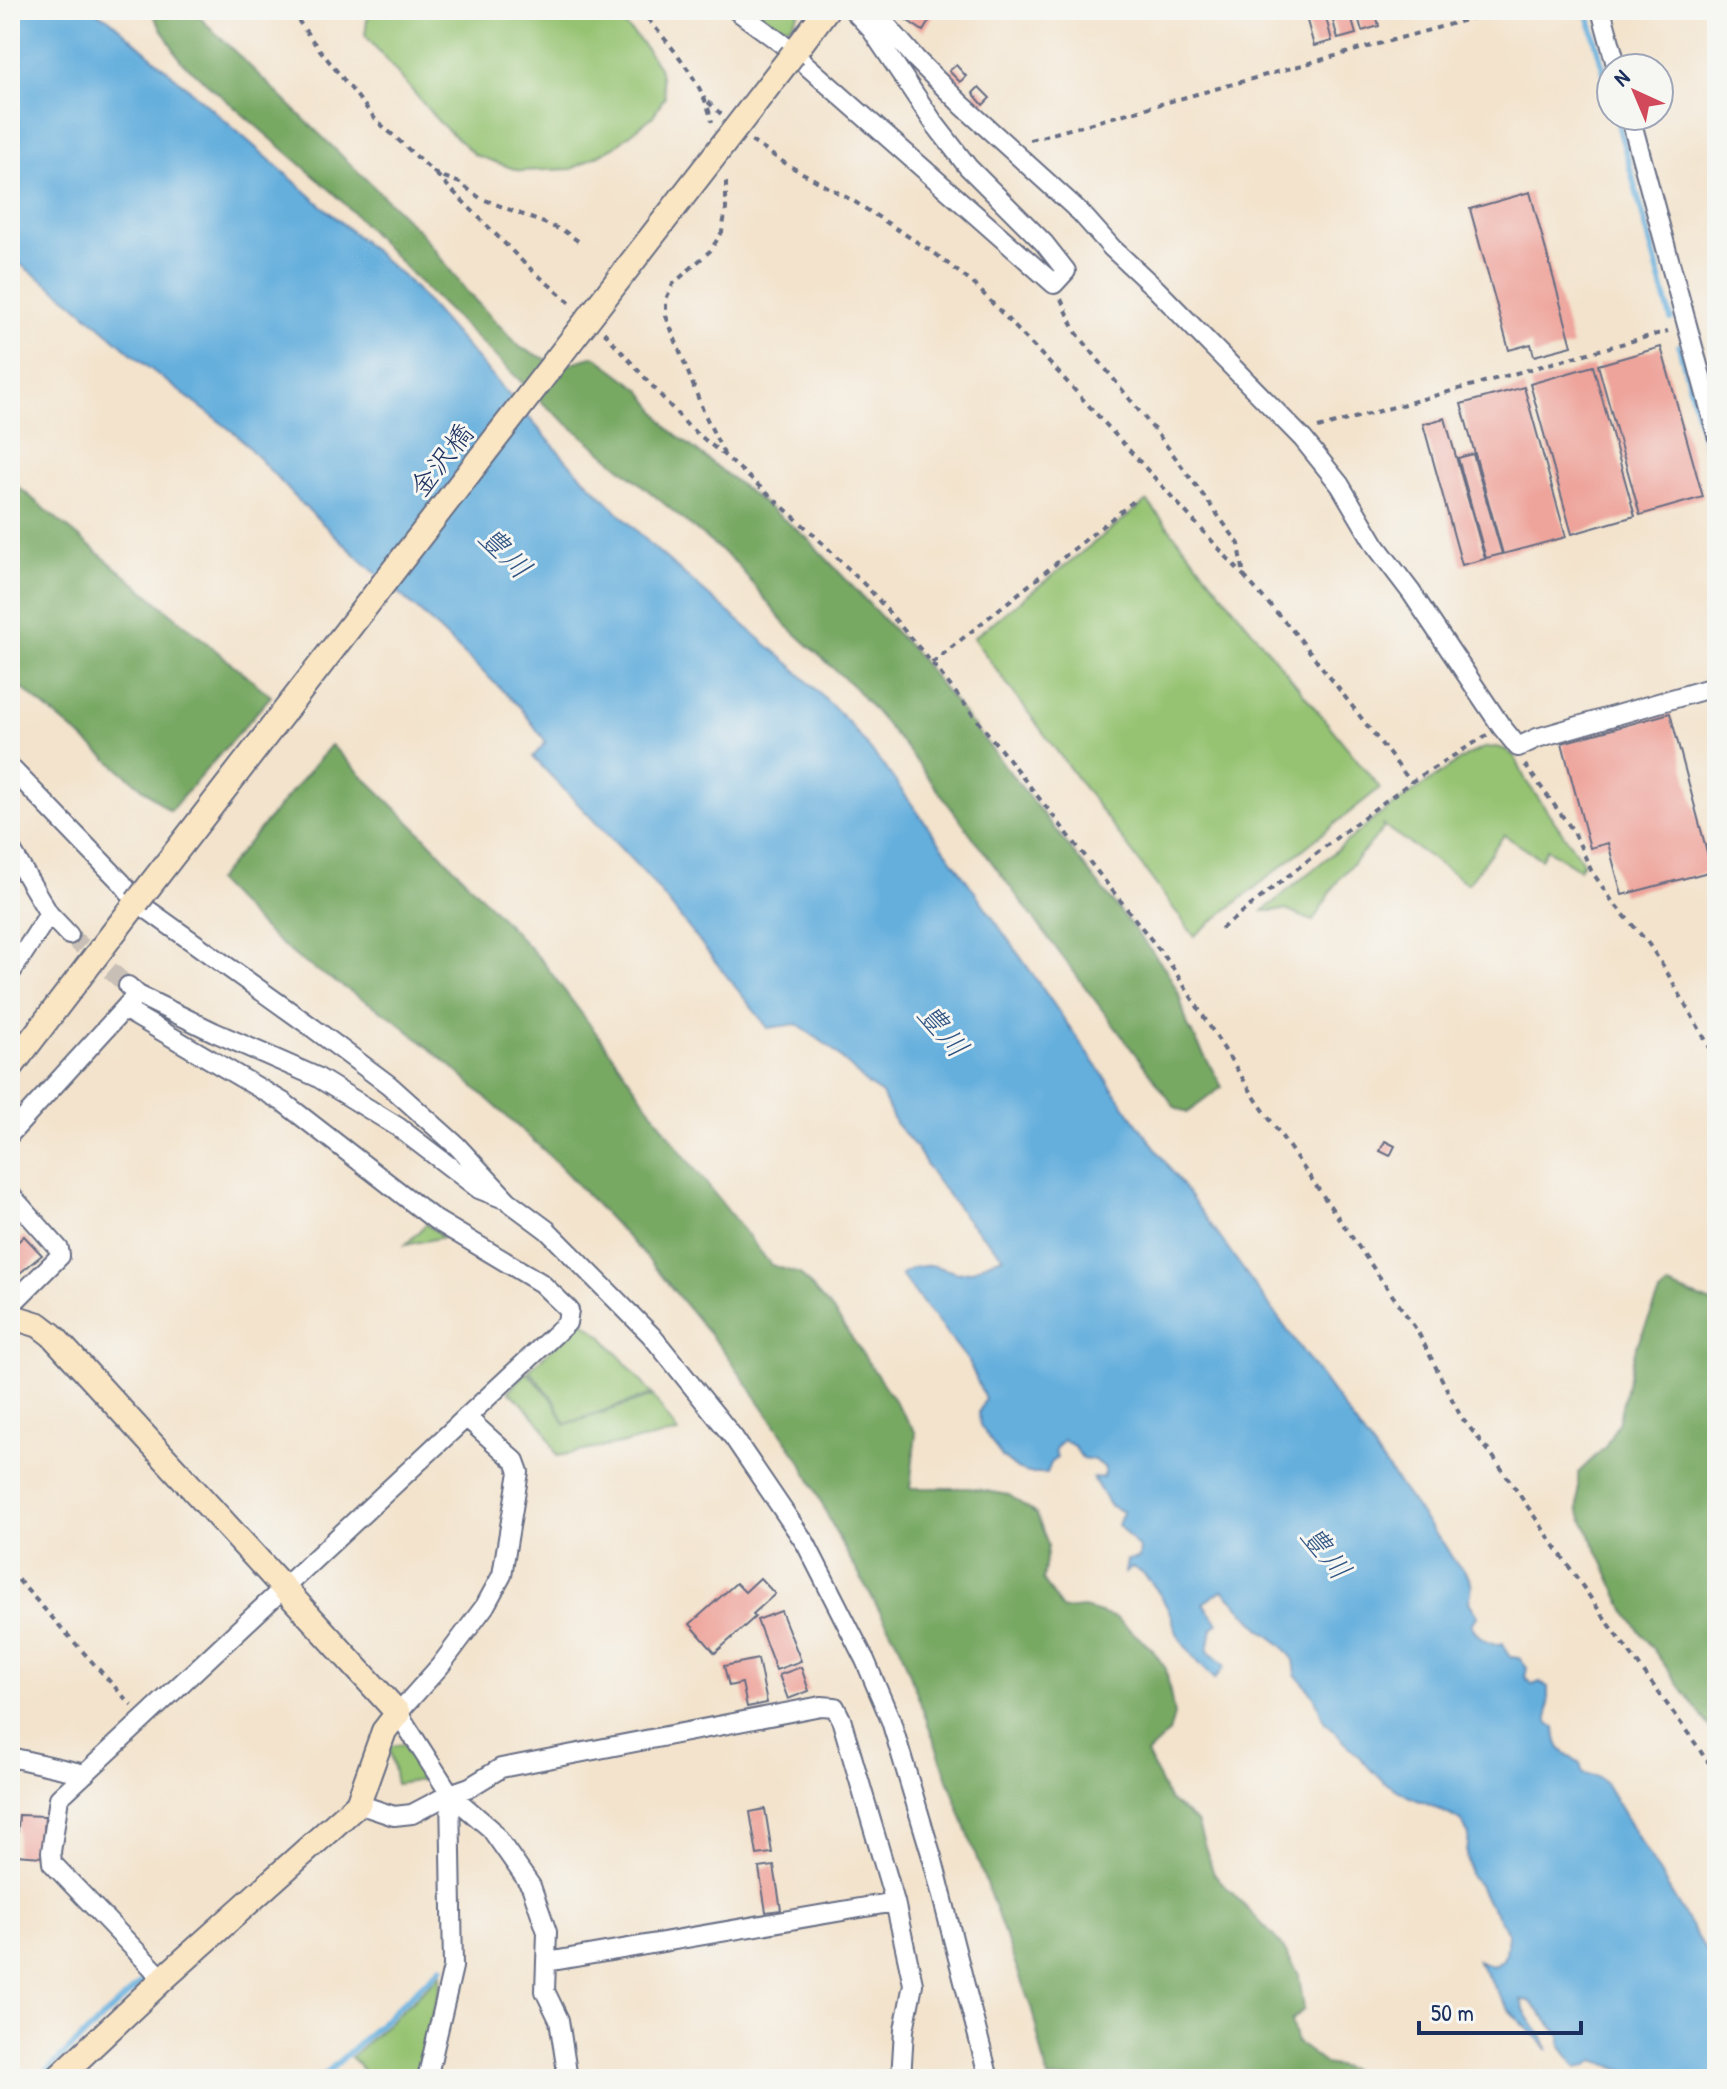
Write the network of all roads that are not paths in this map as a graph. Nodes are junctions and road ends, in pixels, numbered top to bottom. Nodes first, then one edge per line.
1 (736, 10) edge
2 (826, 10) edge
3 (1601, 10) edge
4 (854, 11) edge
5 (882, 20) edge
6 (1613, 52) edge
7 (793, 54) junction
8 (1634, 132) edge
9 (1717, 435) edge
10 (1717, 686) edge
11 (10, 767) edge
12 (10, 848) edge
13 (137, 902) junction
14 (49, 914) junction
15 (69, 935) tunnel mouth
16 (10, 974) edge
17 (124, 1009) junction
18 (10, 1068) edge
19 (10, 1134) edge
20 (10, 1194) edge
21 (508, 1201) junction
22 (10, 1306) edge
23 (10, 1316) edge
24 (466, 1417) junction
25 (283, 1589) junction
26 (398, 1713) junction
27 (10, 1757) edge
28 (85, 1774) junction
29 (450, 1794) junction
30 (358, 1804) junction
31 (895, 1902) junction
32 (547, 1962) junction
33 (163, 1979) junction
34 (57, 2079) edge
35 (427, 2079) edge
36 (568, 2079) edge
37 (901, 2079) edge
38 (989, 2079) edge

1 - 7 street
2 - 7 main road, 金沢橋
3 - 6 street
4 - 5 street
5 - 7 street
5 - 10 street
7 - 13 main road, 金沢橋, bridge
8 - 9 street
11 - 13 street
12 - 14 street
13 - 18 main road, 金沢橋
13 - 21 street
14 - 15 street
14 - 16 street
17 - 19 street
17 - 21 street
17 - 24 street
20 - 22 street
21 - 38 street
23 - 25 main road
24 - 25 street
24 - 26 street
25 - 26 main road
25 - 28 street
26 - 29 street
26 - 30 main road
27 - 28 street
28 - 33 street
29 - 30 street
29 - 31 street
29 - 32 street
29 - 35 street
30 - 33 main road
31 - 32 street
31 - 37 street
32 - 36 street
33 - 34 main road

